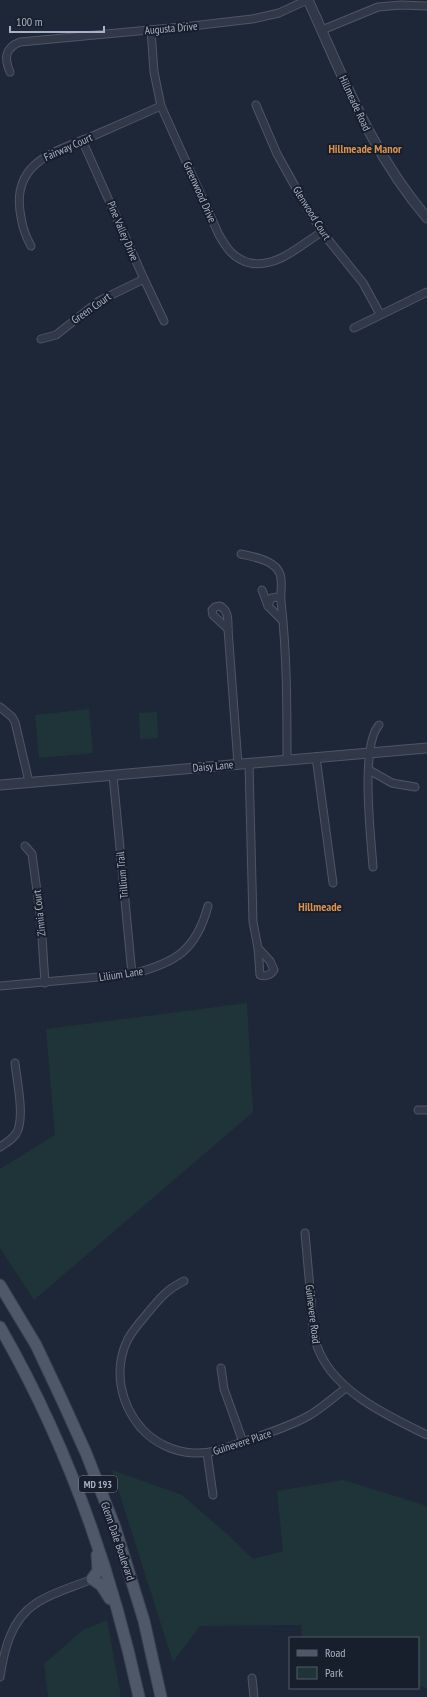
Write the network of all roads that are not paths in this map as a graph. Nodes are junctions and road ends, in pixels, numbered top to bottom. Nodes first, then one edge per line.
1 (307, 0) edge
2 (427, 6) edge
3 (151, 30) junction
4 (322, 30) junction
5 (10, 72) dead end
6 (256, 105) dead end
7 (161, 106) junction
8 (82, 140) junction
9 (426, 216) edge
10 (322, 232) junction
11 (30, 246) dead end
12 (144, 279) junction
13 (427, 292) edge
14 (380, 314) junction
15 (164, 321) dead end
16 (354, 328) dead end
17 (41, 339) dead end
18 (241, 554) dead end
19 (262, 590) dead end
20 (280, 599) junction
21 (268, 606) junction
22 (282, 620) junction
23 (228, 629) dead end
24 (0, 707) edge
25 (379, 725) dead end
26 (427, 748) edge
27 (370, 753) junction
28 (316, 757) junction
29 (287, 759) junction
30 (249, 763) junction
31 (238, 764) junction
32 (369, 770) junction
33 (113, 775) junction
34 (29, 782) junction
35 (0, 784) edge
36 (415, 787) dead end
37 (25, 846) dead end
38 (373, 867) dead end
39 (333, 883) dead end
40 (208, 906) dead end
41 (258, 948) dead end
42 (132, 974) junction
43 (46, 983) junction
44 (0, 986) edge
45 (15, 1063) dead end
46 (418, 1110) dead end
47 (427, 1110) edge
48 (0, 1146) edge
49 (305, 1233) dead end
50 (184, 1281) dead end
51 (0, 1285) edge
52 (0, 1327) edge
53 (221, 1368) dead end
54 (346, 1388) junction
55 (427, 1435) edge
56 (243, 1442) junction
57 (207, 1453) junction
58 (213, 1496) dead end
59 (98, 1545) junction
60 (92, 1579) junction
61 (117, 1606) junction
62 (0, 1677) edge
63 (252, 1678) dead end
64 (139, 1697) edge
65 (161, 1697) edge
66 (254, 1697) edge

1 - 3 street, Augusta Drive
1 - 4 street, Hillmeade Road
2 - 4 street
3 - 5 street, Augusta Drive
3 - 7 street, Greenwood Drive
4 - 9 street, Hillmeade Road
6 - 10 street, Glenwood Court
7 - 8 street, Fairway Court
7 - 10 street, Greenwood Drive
8 - 11 street, Fairway Court
8 - 12 street, Pine Valley Drive
10 - 14 street, Glenwood Court
12 - 15 street, Pine Valley Drive
12 - 17 street, Green Court
13 - 14 street
14 - 16 street
18 - 20 street
19 - 21 street
20 - 21 street
20 - 22 street
21 - 22 street
22 - 29 street
23 - 31 street
24 - 34 street
25 - 27 street
26 - 27 street, Daisy Lane
27 - 28 street, Daisy Lane
27 - 32 street
28 - 29 street, Daisy Lane
28 - 39 street
29 - 30 street, Daisy Lane
30 - 31 street, Daisy Lane
30 - 41 street
31 - 33 street, Daisy Lane
32 - 36 street
32 - 38 street
33 - 34 street, Daisy Lane
33 - 42 street, Trillium Trail
34 - 35 street, Daisy Lane
37 - 43 street, Zinnia Court
40 - 42 street, Lilium Lane
42 - 43 street, Lilium Lane
43 - 44 street, Lilium Lane
45 - 48 street
46 - 47 street
49 - 54 street, Guinevere Road
50 - 57 street, Guinevere Place
51 - 65 main road, Glenn Dale Boulevard / MD 193
52 - 59 main road, Glenn Dale Boulevard / MD 193
53 - 56 street
54 - 55 street, Guinevere Road
54 - 56 street, Guinevere Place
56 - 57 street, Guinevere Place
57 - 58 street
59 - 60 main road
59 - 61 main road, Glenn Dale Boulevard / MD 193
60 - 61 main road
60 - 62 street
61 - 64 main road, Glenn Dale Boulevard / MD 193
63 - 66 street

